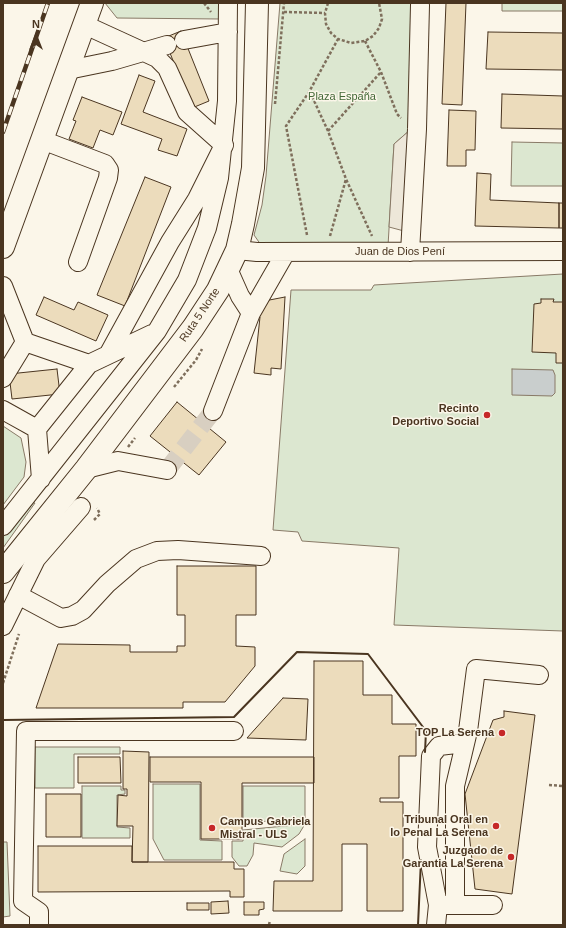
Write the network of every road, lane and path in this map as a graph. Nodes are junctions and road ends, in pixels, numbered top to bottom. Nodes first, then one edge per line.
1 (92, 3) edge
2 (228, 3) edge
3 (258, 3) edge
4 (328, 3) edge
5 (379, 3) edge
6 (420, 5) dead end
7 (284, 12) dead end
8 (325, 14) junction
9 (85, 25) junction
10 (228, 32) junction
11 (338, 39) junction
12 (184, 40) dead end
13 (365, 41) junction
14 (167, 45) dead end
15 (147, 52) junction
16 (68, 70) junction
17 (381, 72) junction
18 (309, 92) junction
19 (417, 129) junction
20 (328, 131) junction
21 (42, 140) junction
22 (224, 145) junction
23 (346, 179) junction
24 (3, 247) edge
25 (563, 251) edge
26 (286, 252) junction
27 (309, 252) junction
28 (327, 252) junction
29 (377, 252) junction
30 (410, 252) junction
31 (233, 259) junction
32 (78, 262) dead end
33 (3, 286) edge
34 (251, 313) junction
35 (157, 331) junction
36 (25, 342) junction
37 (108, 355) junction
38 (89, 364) junction
39 (3, 378) edge
40 (3, 410) edge
41 (213, 411) tunnel mouth
42 (37, 429) junction
43 (86, 469) junction
44 (167, 470) dead end
45 (41, 479) junction
46 (55, 507) junction
47 (81, 507) dead end
48 (3, 526) edge
49 (61, 530) junction
50 (261, 556) dead end
51 (3, 572) edge
52 (18, 596) junction
53 (3, 626) edge
54 (539, 675) dead end
55 (234, 731) dead end
56 (465, 743) junction
57 (549, 785) dead end
58 (563, 786) edge
59 (447, 905) junction
60 (493, 905) dead end
61 (270, 920) dead end
62 (39, 925) edge
63 (269, 925) edge
64 (436, 925) edge

1 - 9 highway
2 - 10 street
3 - 31 highway, Ruta 5 Norte
4 - 8 path
5 - 13 path
6 - 19 street
7 - 8 path
8 - 11 path
9 - 15 street
9 - 16 highway
10 - 12 street
10 - 22 street
11 - 13 path
11 - 18 path
13 - 17 path
14 - 15 street
15 - 16 street
15 - 22 street
16 - 21 highway
17 - 19 path
17 - 20 path
18 - 20 path
18 - 27 path
19 - 30 street
20 - 23 path
21 - 24 highway
21 - 32 street
22 - 35 street
22 - 37 street
23 - 28 path
23 - 29 path
25 - 30 street, Juan de Dios Pení
26 - 27 street, Juan de Dios Pení
26 - 31 street, Juan de Dios Pení
26 - 34 street
27 - 28 street, Juan de Dios Pení
28 - 29 street, Juan de Dios Pení
29 - 30 street, Juan de Dios Pení
31 - 34 street
31 - 43 highway, Ruta 5 Norte
33 - 36 street
34 - 41 street
35 - 37 street
35 - 45 street
36 - 38 street
36 - 39 street
37 - 38 street
38 - 42 street
40 - 42 street
42 - 45 street
43 - 44 street
43 - 46 highway, Ruta 5 Norte
45 - 48 street
46 - 49 street
46 - 51 highway, Ruta 5 Norte
47 - 49 street
49 - 52 street
50 - 52 street
52 - 53 street
54 - 56 street
55 - 62 street
56 - 59 street
56 - 59 street
57 - 58 path
59 - 60 street
59 - 64 street
61 - 63 path

